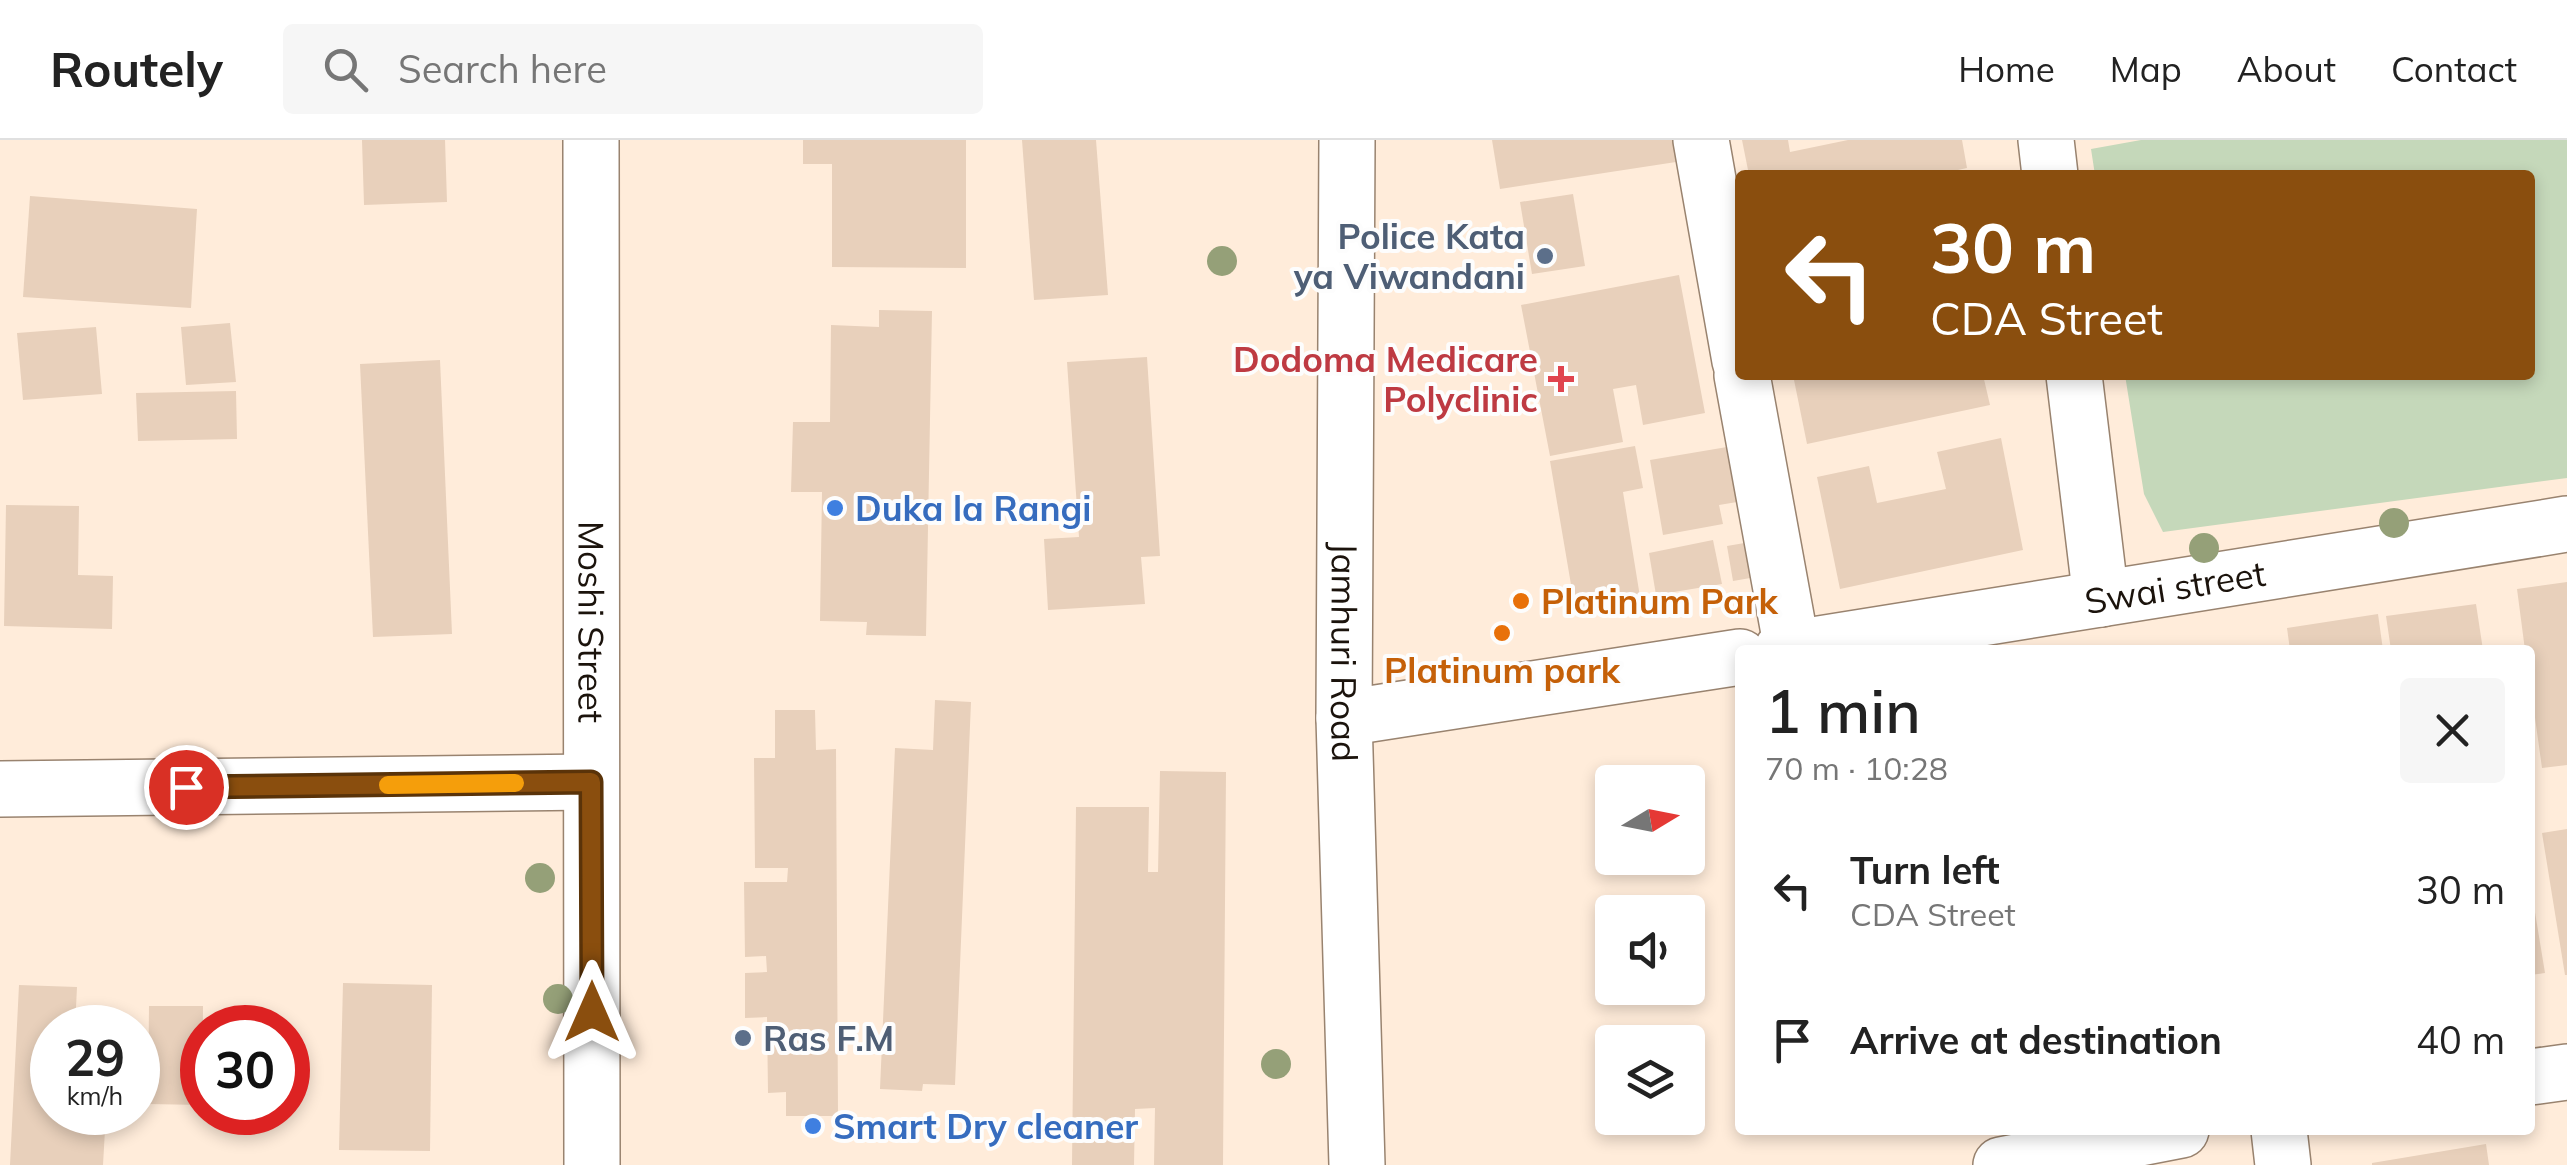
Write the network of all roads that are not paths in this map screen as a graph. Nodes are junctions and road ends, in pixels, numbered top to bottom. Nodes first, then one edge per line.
1 (591, 140) edge
2 (1347, 140) edge
3 (1701, 140) edge
4 (2046, 140) edge
5 (2049, 170) edge
6 (1735, 333) edge
7 (1743, 380) edge
8 (2075, 380) edge
9 (2567, 524) edge
10 (2100, 599) junction
11 (1770, 645) edge
12 (1814, 645) edge
13 (1735, 658) edge
14 (1344, 718) junction
15 (591, 782) junction
16 (0, 789) edge
17 (2567, 1072) edge
18 (2535, 1076) edge
19 (2155, 1135) edge
20 (2280, 1135) edge
21 (592, 1165) edge
22 (1357, 1165) edge
23 (2001, 1165) edge
24 (2283, 1165) edge

1 - 15 street, Moshi Street
2 - 14 street, Jamhuri Road
3 - 6 street
4 - 5 street
7 - 11 street
8 - 10 street
9 - 10 street, Swai street
10 - 12 street, Swai street
13 - 14 street, Swai street
14 - 22 street, Jamhuri Road
15 - 16 street
15 - 21 street, Moshi Street
17 - 18 street
19 - 23 street
20 - 24 street

